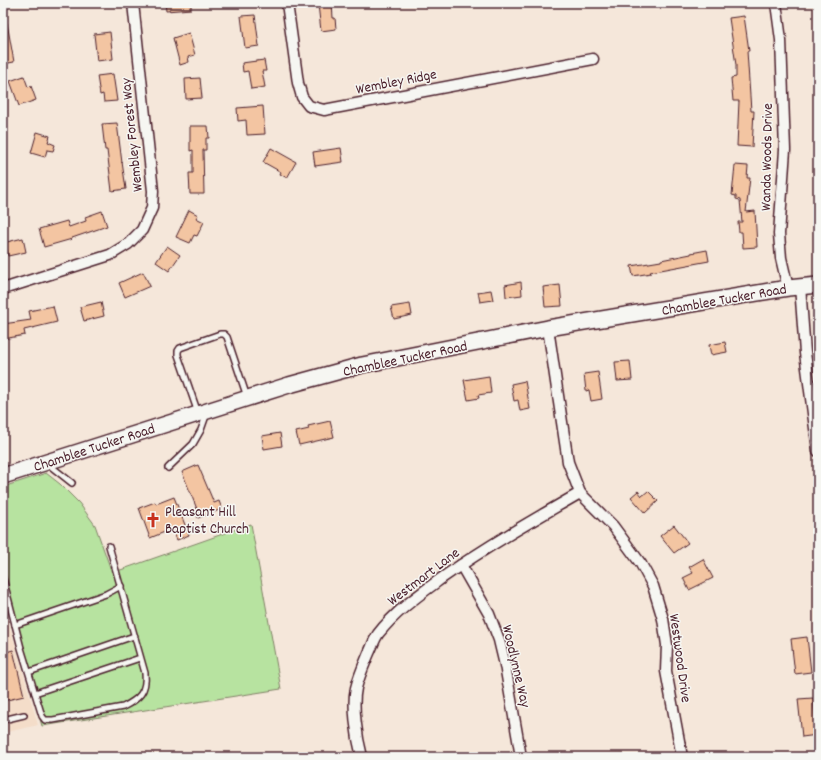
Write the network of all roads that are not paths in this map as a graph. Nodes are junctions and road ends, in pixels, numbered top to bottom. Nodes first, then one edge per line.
1 (133, 3) edge
2 (287, 3) edge
3 (776, 3) edge
4 (593, 59) dead end
5 (818, 285) edge
6 (794, 287) junction
7 (3, 290) edge
8 (548, 328) junction
9 (247, 398) junction
10 (203, 412) junction
11 (818, 451) edge
12 (46, 462) junction
13 (168, 468) dead end
14 (3, 476) edge
15 (72, 483) dead end
16 (580, 493) junction
17 (110, 546) dead end
18 (460, 565) junction
19 (3, 578) edge
20 (121, 586) junction
21 (15, 625) junction
22 (134, 636) junction
23 (140, 658) junction
24 (29, 672) junction
25 (35, 693) junction
26 (24, 715) dead end
27 (3, 720) edge
28 (362, 757) edge
29 (521, 757) edge
30 (682, 757) edge

1 - 7 street, Wembley Forest Way
2 - 4 street, Wembley Ridge
3 - 6 street, Wanda Woods Drive
5 - 6 main road, Chamblee Tucker Road
6 - 8 main road, Chamblee Tucker Road
6 - 11 street, Wanda Woods Drive
8 - 9 main road, Chamblee Tucker Road
8 - 16 street, Westwood Drive
9 - 10 main road, Chamblee Tucker Road
9 - 10 lane
10 - 12 main road, Chamblee Tucker Road
10 - 13 lane
12 - 14 main road, Chamblee Tucker Road
12 - 15 lane
16 - 18 street, Westmart Lane
16 - 30 street, Westwood Drive
17 - 20 lane
18 - 28 street, Westmart Lane
18 - 29 street, Woodlynne Way
19 - 21 lane
20 - 21 lane
20 - 22 lane
21 - 24 lane
22 - 23 lane
22 - 24 lane
23 - 25 lane
23 - 25 lane
24 - 25 lane
26 - 27 lane

